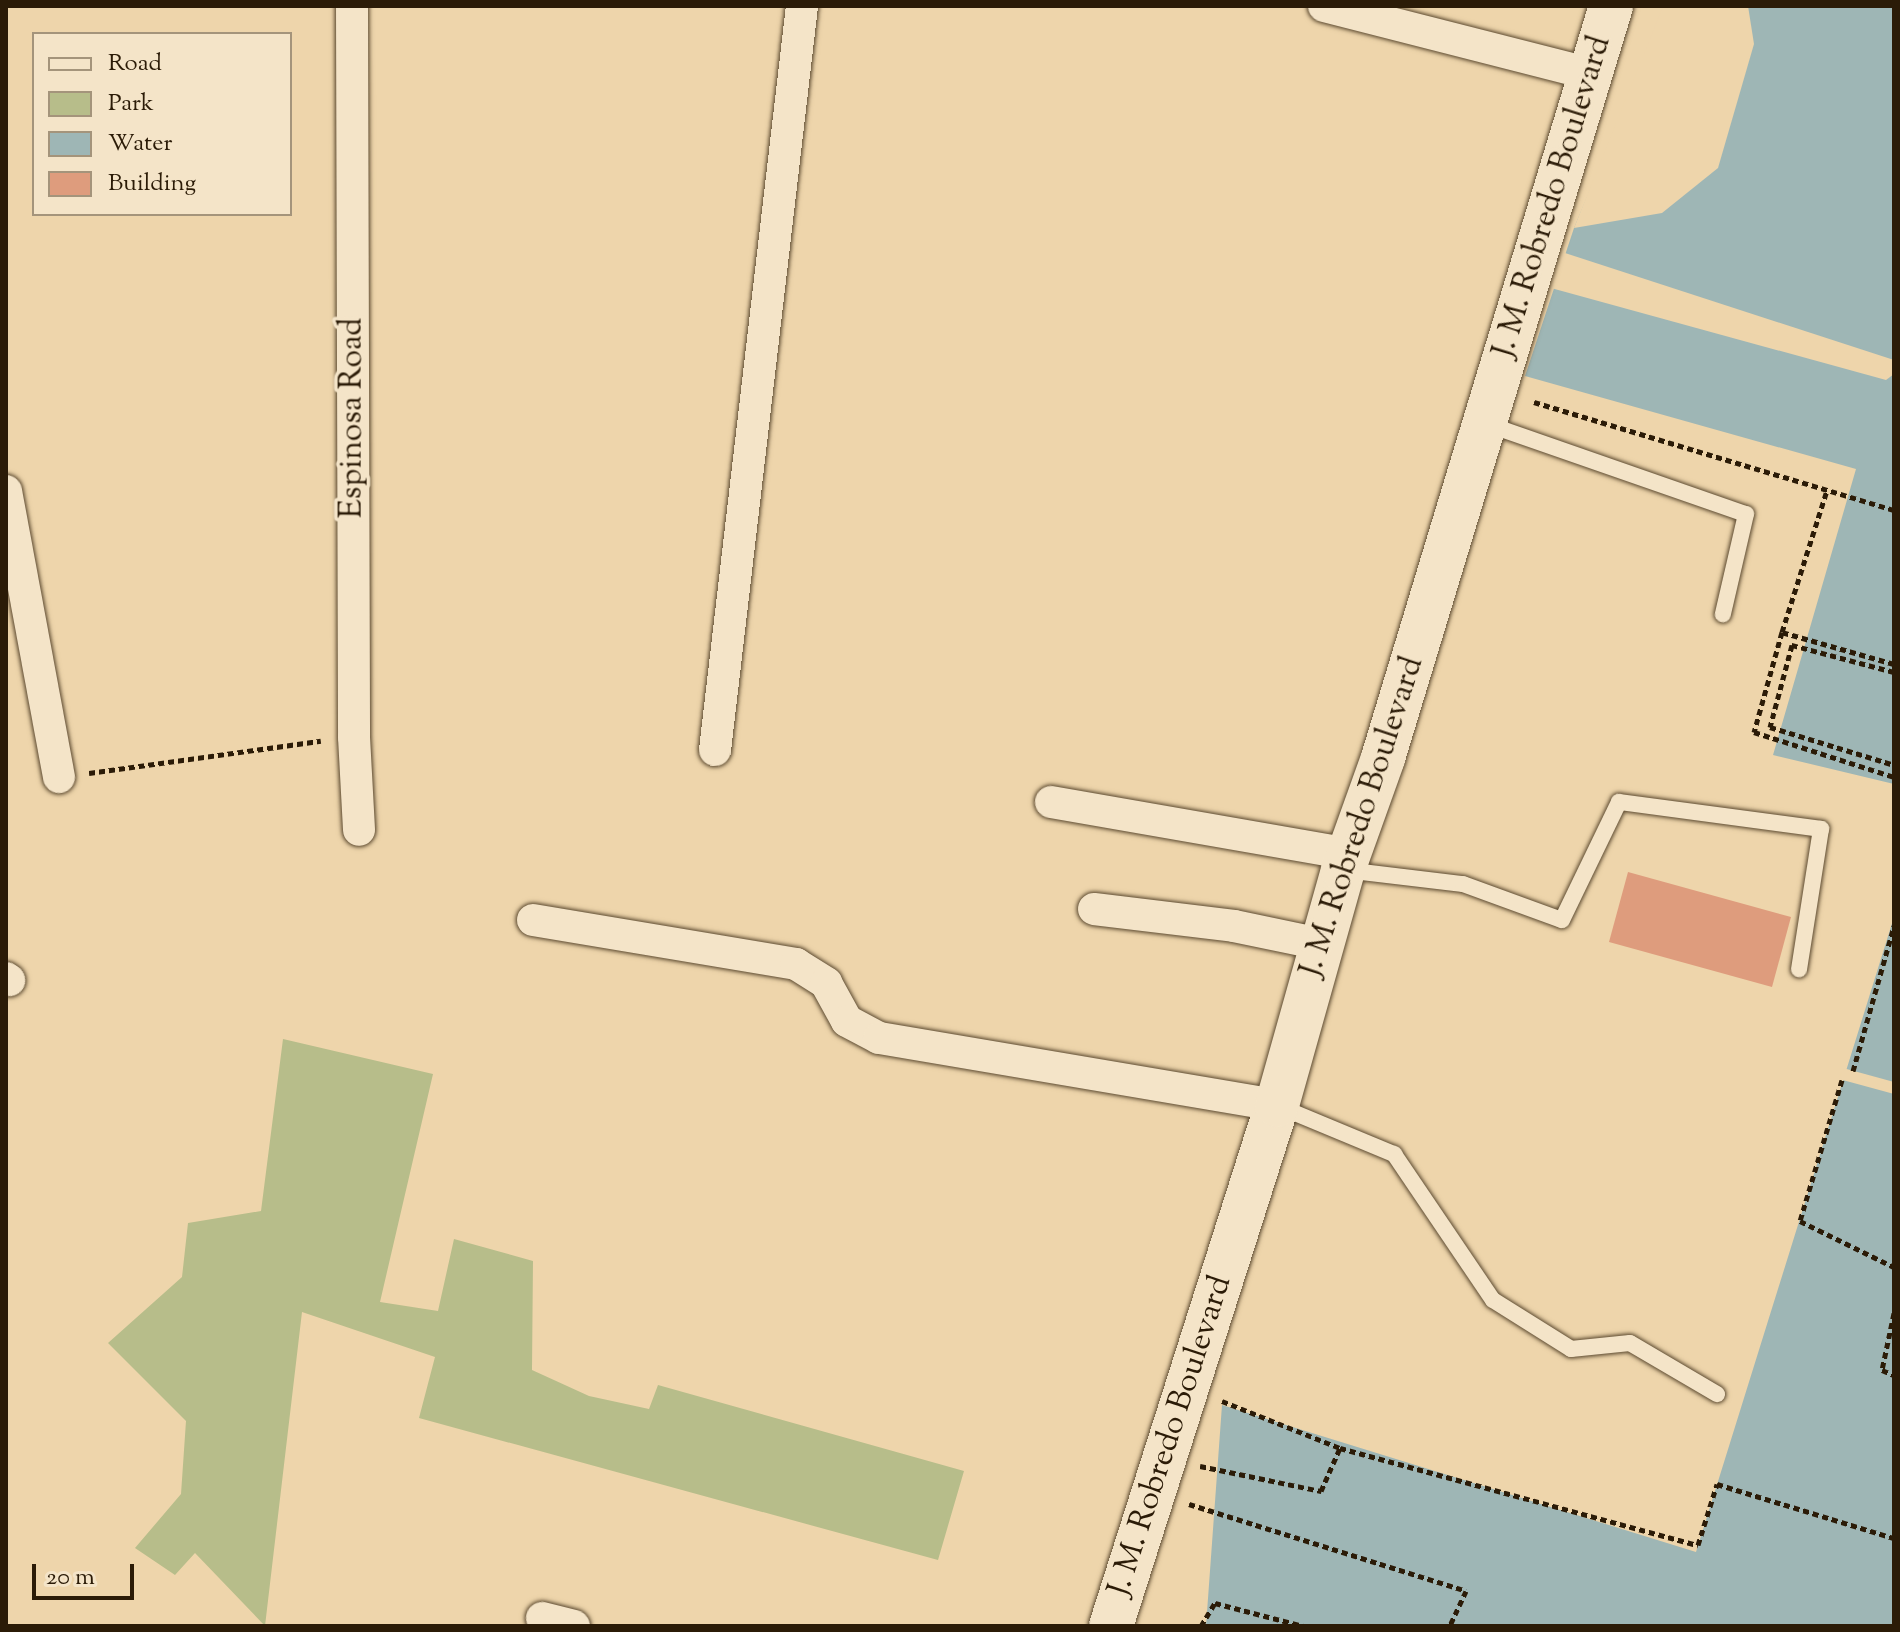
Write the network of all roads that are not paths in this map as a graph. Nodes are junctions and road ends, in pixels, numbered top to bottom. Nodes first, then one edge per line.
1 (352, 6) edge
2 (802, 6) edge
3 (1324, 6) edge
4 (1611, 6) edge
5 (1590, 74) junction
6 (1485, 424) junction
7 (6, 491) edge
8 (1723, 614) dead end
9 (715, 750) dead end
10 (59, 777) road end
11 (1051, 802) dead end
12 (359, 830) dead end
13 (1346, 862) junction
14 (1094, 909) dead end
15 (533, 920) dead end
16 (1321, 944) junction
17 (1799, 969) dead end
18 (1277, 1105) junction
19 (1717, 1394) dead end
20 (542, 1618) dead end
21 (574, 1626) edge
22 (1111, 1626) edge

1 - 12 street, Espinosa Road
2 - 9 street
3 - 5 street
4 - 5 main road, J. M. Robredo Boulevard
5 - 6 main road, J. M. Robredo Boulevard
6 - 8 lane
6 - 13 main road, J. M. Robredo Boulevard
7 - 10 street
11 - 13 street
13 - 16 main road, J. M. Robredo Boulevard
13 - 17 lane
14 - 16 street
15 - 18 street
16 - 18 main road, J. M. Robredo Boulevard
18 - 19 lane
18 - 22 main road, J. M. Robredo Boulevard
20 - 21 street

